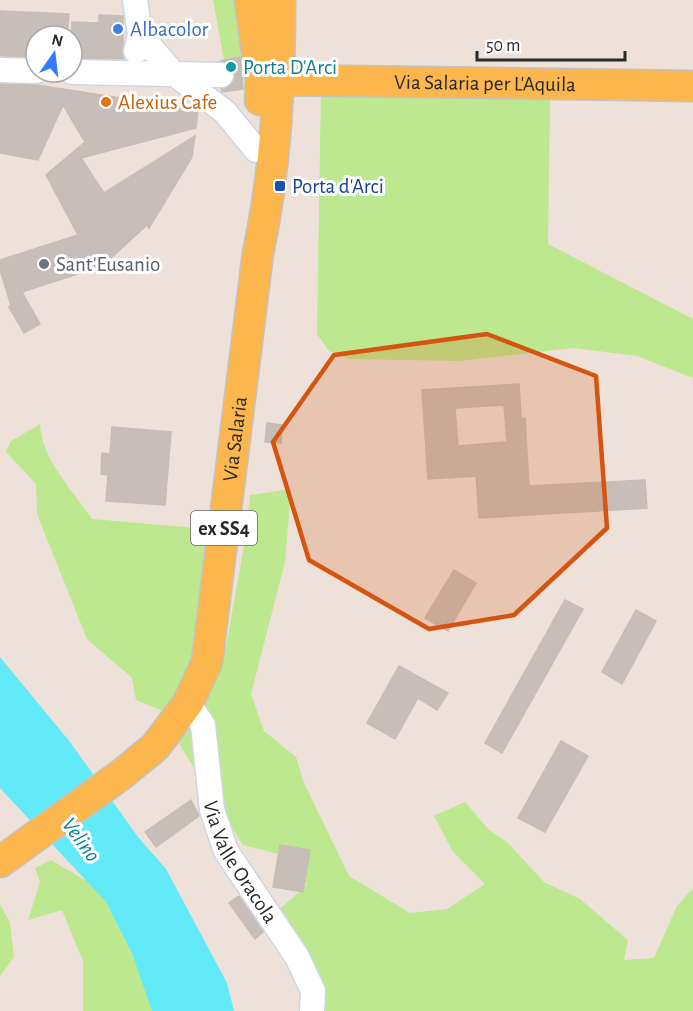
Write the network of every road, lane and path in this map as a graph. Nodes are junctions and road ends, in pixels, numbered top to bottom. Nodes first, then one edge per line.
1 (135, 0) edge
2 (250, 0) edge
3 (280, 9) edge
4 (140, 35) junction
5 (0, 70) edge
6 (24, 71) edge
7 (84, 72) edge
8 (123, 72) junction
9 (173, 73) junction
10 (324, 80) junction
11 (252, 83) junction
12 (693, 86) edge
13 (256, 150) junction
14 (258, 253) junction
15 (188, 703) junction
16 (0, 862) edge
17 (312, 1011) edge

1 - 4 street
2 - 11 main road
3 - 10 main road
3 - 11 main road
4 - 8 street
4 - 9 street
5 - 6 street
7 - 8 street
8 - 9 street
9 - 11 street
9 - 13 street
10 - 11 main road, Via Salaria per L'Aquila
10 - 12 main road, Via Salaria per L'Aquila
11 - 13 main road, Via Salaria / ex SS4
11 - 14 main road, Via Salaria / ex SS4
13 - 14 main road, Via Salaria / ex SS4
14 - 15 main road, Via Salaria / ex SS4
15 - 16 main road, Via Salaria / ex SS4
15 - 17 street, Via Valle Oracola

